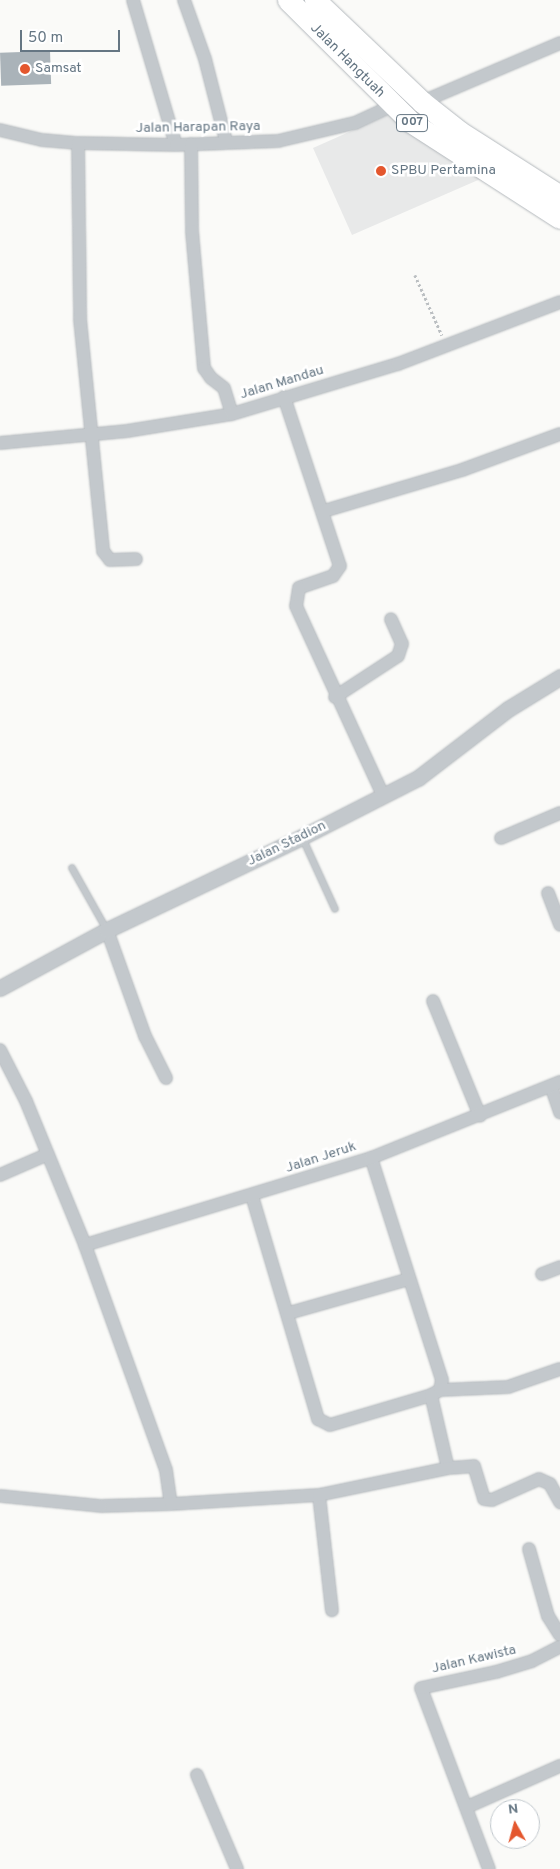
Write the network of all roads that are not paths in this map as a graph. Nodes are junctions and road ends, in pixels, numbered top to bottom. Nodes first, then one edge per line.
1 (133, 0) edge
2 (184, 0) edge
3 (288, 0) edge
4 (315, 0) edge
5 (560, 43) edge
6 (422, 102) junction
7 (391, 106) junction
8 (0, 130) edge
9 (226, 142) junction
10 (78, 143) junction
11 (191, 144) junction
12 (176, 145) junction
13 (560, 196) edge
14 (560, 218) edge
15 (560, 302) edge
16 (284, 397) junction
17 (232, 414) junction
18 (89, 434) junction
19 (560, 434) edge
20 (0, 443) edge
21 (324, 511) junction
22 (136, 559) dead end
23 (391, 619) dead end
24 (560, 677) edge
25 (335, 697) junction
26 (383, 795) junction
27 (560, 813) edge
28 (302, 838) junction
29 (501, 838) dead end
30 (72, 868) dead end
31 (548, 893) dead end
32 (335, 909) dead end
33 (560, 925) edge
34 (107, 930) junction
35 (0, 988) edge
36 (433, 1001) dead end
37 (0, 1050) edge
38 (166, 1078) dead end
39 (555, 1084) edge
40 (560, 1112) edge
41 (480, 1116) junction
42 (48, 1154) junction
43 (371, 1158) junction
44 (0, 1176) edge
45 (252, 1196) junction
46 (85, 1246) junction
47 (560, 1267) edge
48 (542, 1274) dead end
49 (410, 1279) junction
50 (289, 1314) junction
51 (560, 1369) edge
52 (435, 1393) junction
53 (448, 1468) junction
54 (0, 1496) edge
55 (319, 1496) junction
56 (560, 1502) edge
57 (171, 1504) junction
58 (528, 1549) dead end
59 (332, 1610) dead end
60 (560, 1635) edge
61 (560, 1647) edge
62 (560, 1766) edge
63 (197, 1775) dead end
64 (467, 1807) junction
65 (237, 1869) edge
66 (489, 1869) edge

1 - 12 street
2 - 9 street
3 - 7 highway, Jalan Hangtuah / 007
4 - 6 highway, Jalan Hangtuah / 007
5 - 6 street
6 - 13 highway, Jalan Hangtuah / 007
7 - 9 street, Jalan Harapan Raya
7 - 14 highway, Jalan Hangtuah / 007
8 - 10 street, Jalan Harapan Raya
9 - 11 street, Jalan Harapan Raya
10 - 12 street, Jalan Harapan Raya
10 - 18 street
11 - 12 street, Jalan Harapan Raya
11 - 17 street
15 - 16 street, Jalan Mandau
16 - 17 street, Jalan Mandau
16 - 21 street
17 - 18 street, Jalan Mandau
18 - 20 street, Jalan Mandau
18 - 22 street
19 - 21 street
21 - 25 street
23 - 25 street
24 - 26 street, Jalan Stadion
25 - 26 street
26 - 28 street, Jalan Stadion
27 - 29 street
28 - 32 lane
28 - 34 street, Jalan Stadion
30 - 34 lane
31 - 33 street
34 - 35 street, Jalan Stadion
34 - 38 street
36 - 41 street
37 - 42 street
39 - 40 street
39 - 41 street, Jalan Jeruk
41 - 43 street, Jalan Jeruk
42 - 44 street
42 - 46 street
43 - 45 street, Jalan Jeruk
43 - 49 street
45 - 46 street, Jalan Jeruk
45 - 50 street
46 - 57 street
47 - 48 street
49 - 50 street
49 - 52 street
50 - 52 street
51 - 52 street
52 - 53 street
53 - 55 street
53 - 56 street
54 - 57 street
55 - 57 street
55 - 59 street
58 - 60 street
61 - 64 street, Jalan Kawista
62 - 64 street
63 - 65 street
64 - 66 street

